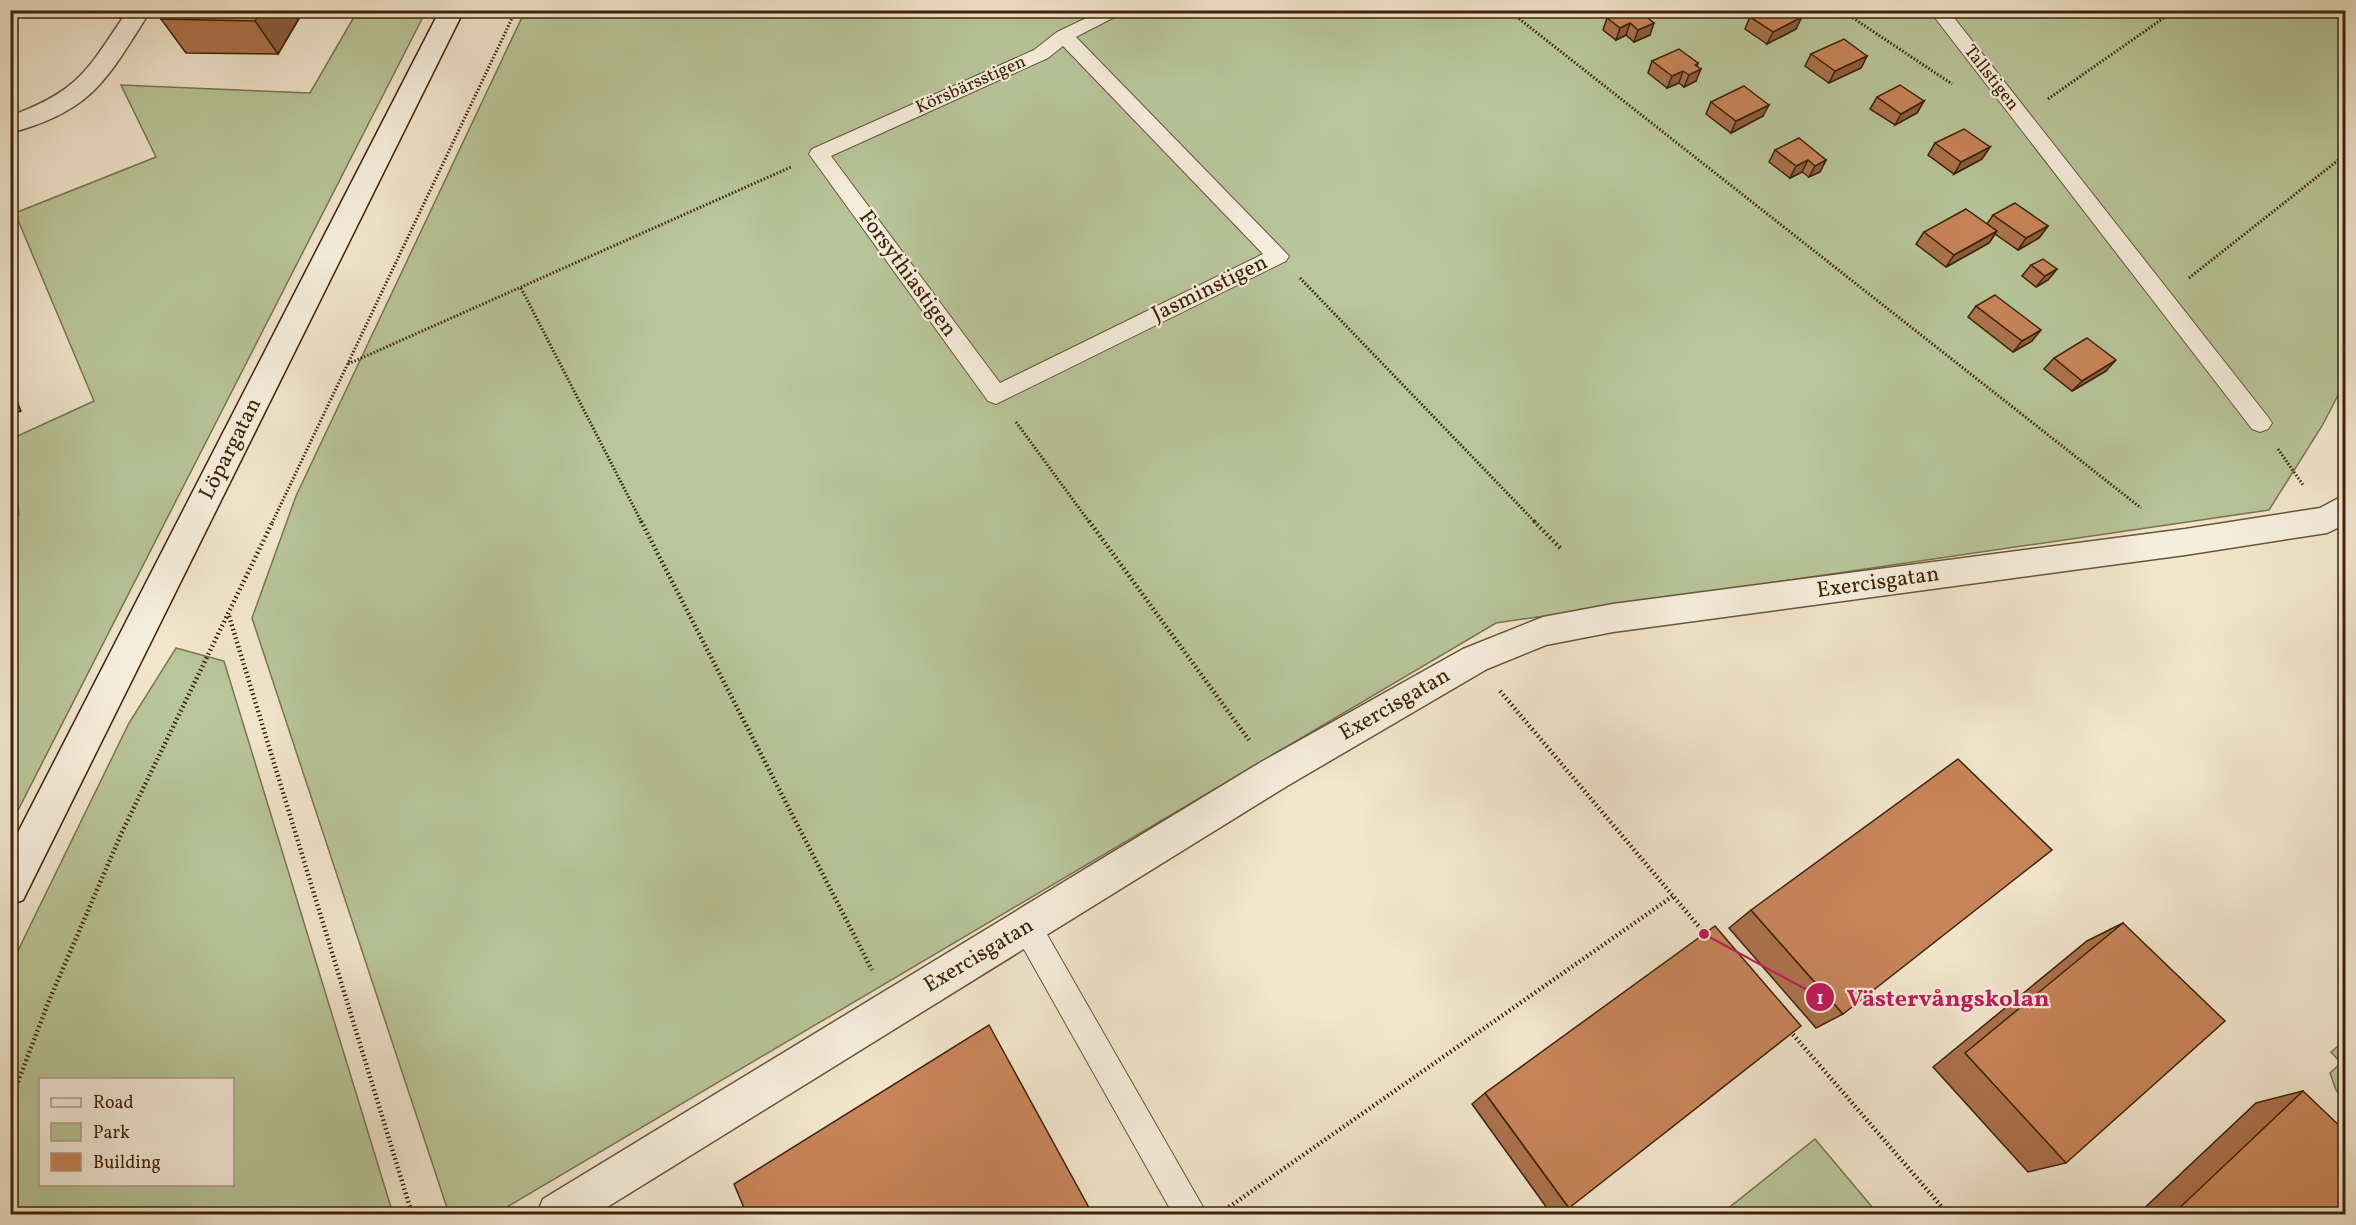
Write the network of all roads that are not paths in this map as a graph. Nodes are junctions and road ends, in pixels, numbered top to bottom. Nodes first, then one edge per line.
1 (141, 10) edge
2 (452, 10) edge
3 (1119, 10) edge
4 (1938, 10) edge
5 (1064, 36) junction
6 (10, 125) edge
7 (819, 154) joint
8 (996, 395) joint
9 (2260, 423) dead end
10 (2346, 507) edge
11 (10, 887) edge
12 (1027, 927) junction
13 (558, 1215) edge
14 (1191, 1215) edge

1 - 6 street
2 - 11 street, Löpargatan
3 - 5 lane, Körsbärsstigen
4 - 9 lane, Tallstigen
5 - 7 lane, Körsbärsstigen
5 - 8 lane, Jasminstigen
7 - 8 lane, Forsythiastigen
10 - 12 street, Exercisgatan
12 - 13 street, Exercisgatan
12 - 14 lane

